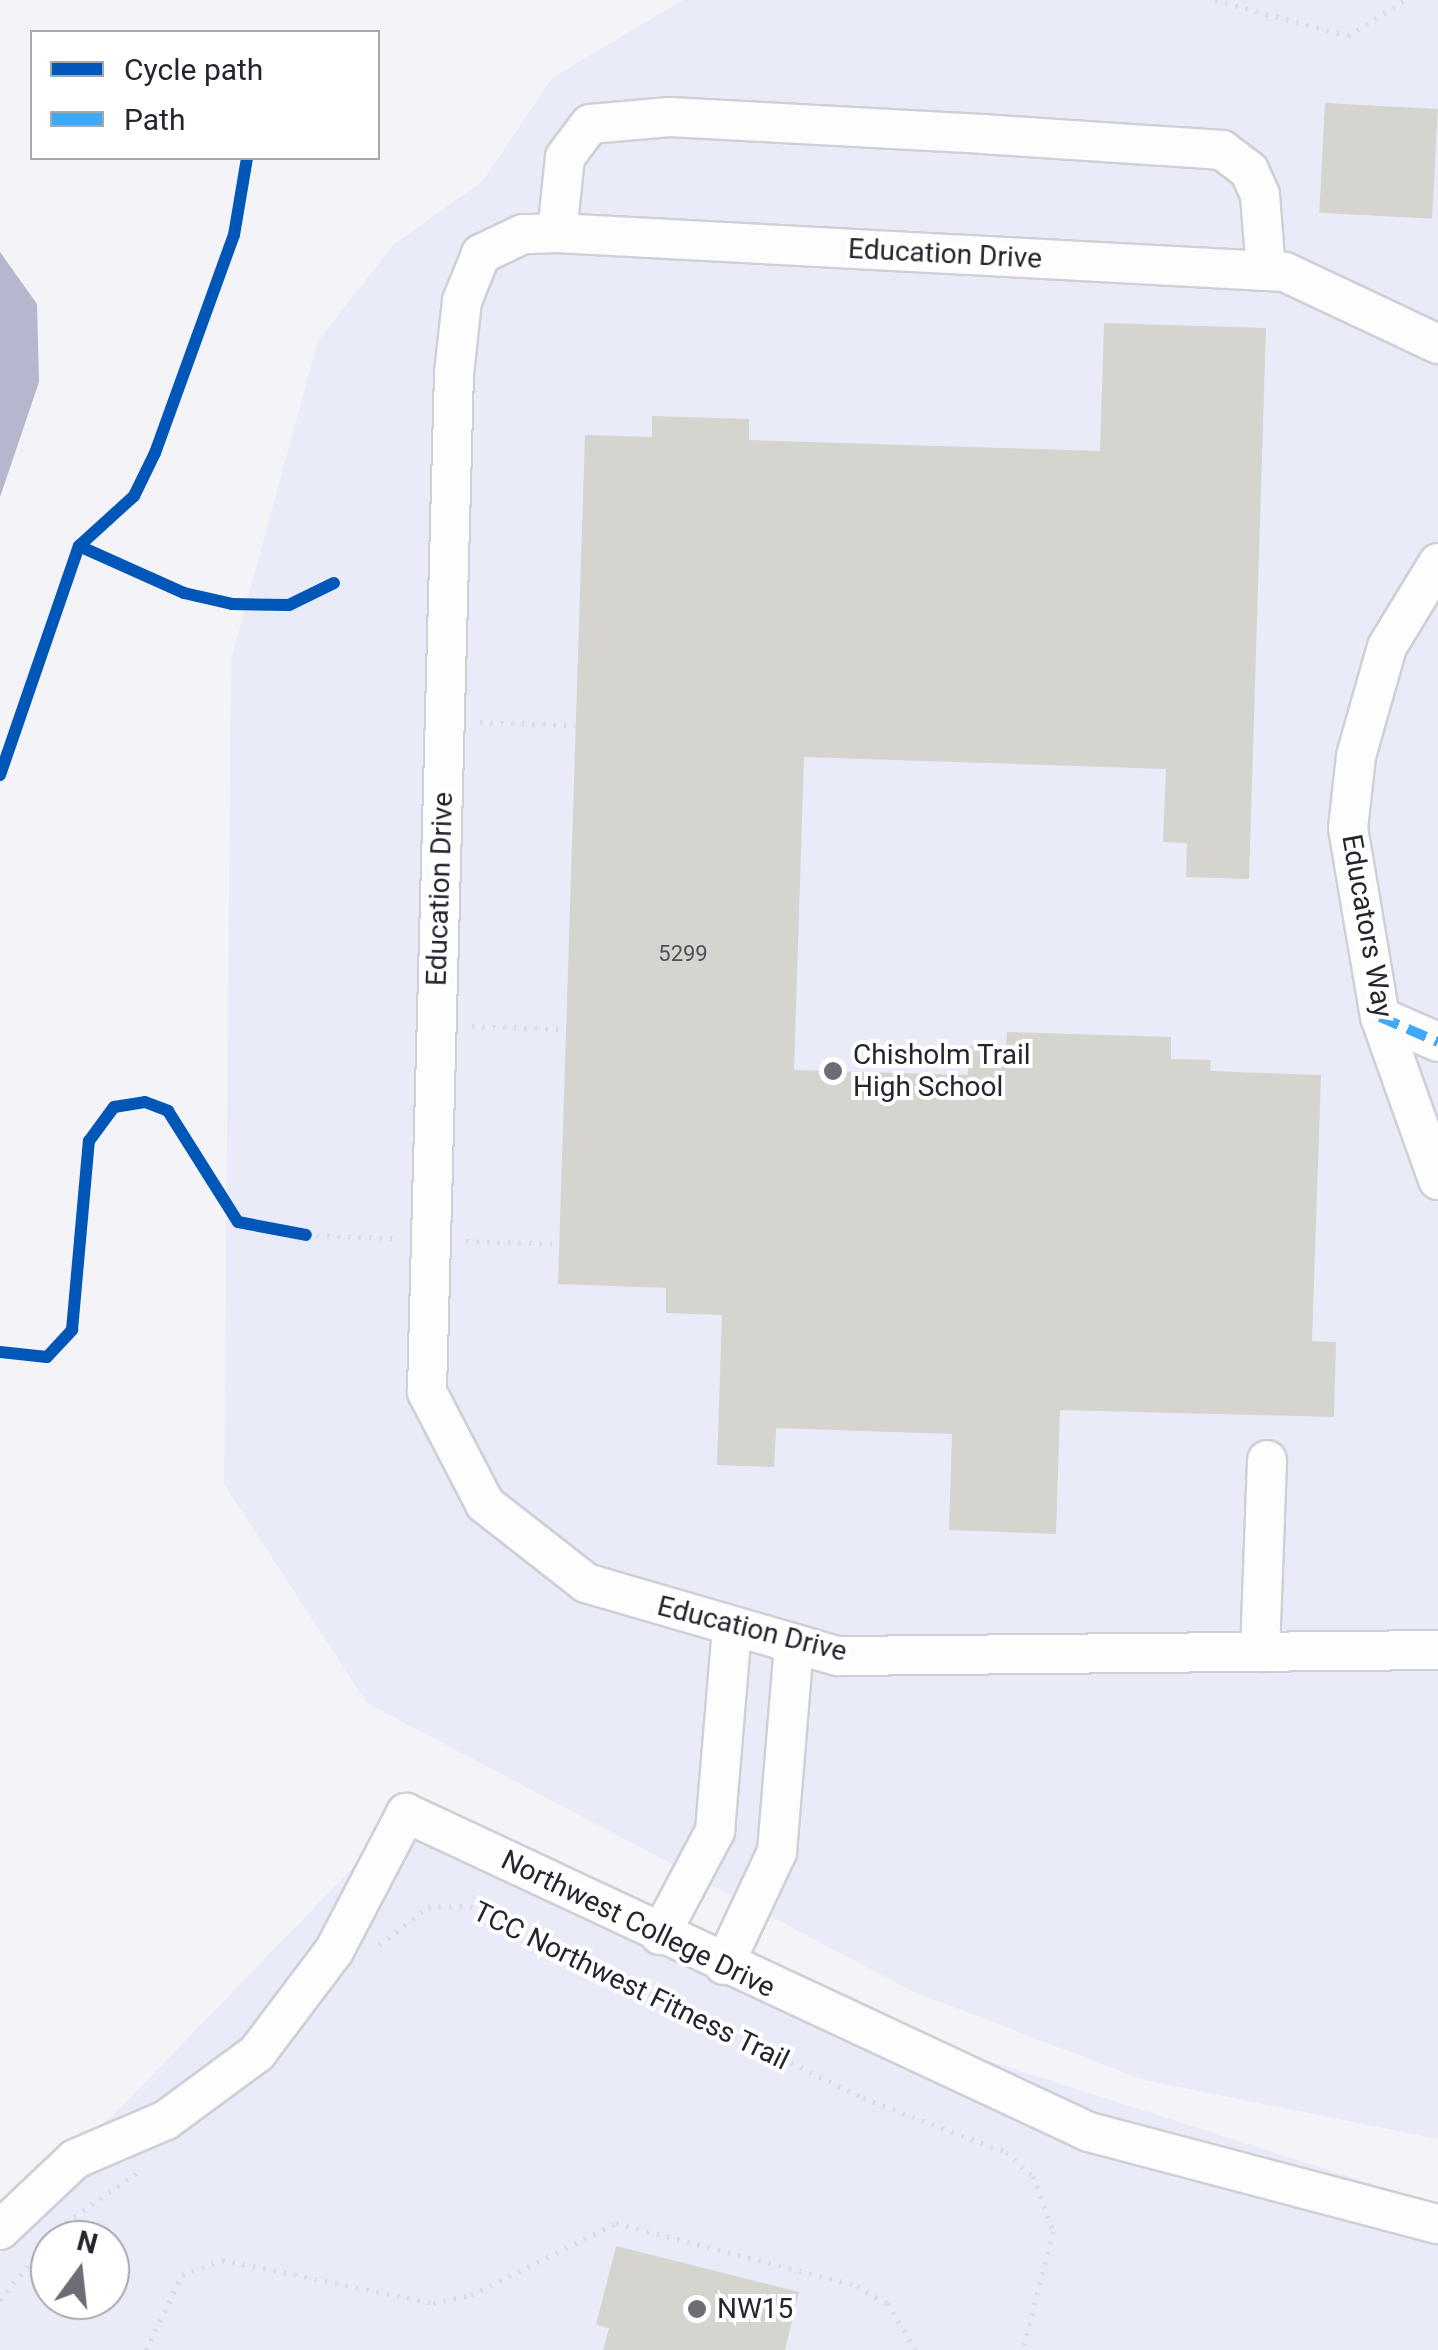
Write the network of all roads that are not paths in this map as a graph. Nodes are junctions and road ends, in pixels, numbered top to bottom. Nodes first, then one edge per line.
1 (557, 232) junction
2 (1266, 271) junction
3 (1438, 344) edge
4 (1438, 563) edge
5 (1380, 1018) junction
6 (1438, 1042) edge
7 (1438, 1180) edge
8 (1268, 1460) dead end
9 (732, 1628) junction
10 (794, 1644) junction
11 (1438, 1650) edge
12 (1260, 1652) junction
13 (660, 1935) junction
14 (724, 1966) junction
15 (1438, 2224) edge
16 (0, 2230) edge

1 - 2 street, Education Drive
1 - 2 street
1 - 9 street, Education Drive
2 - 3 street, Education Drive
4 - 5 street, Educators Way
5 - 6 street
5 - 7 street, Educators Way
8 - 12 street
9 - 10 street, Education Drive
9 - 13 street
10 - 12 street, Education Drive
10 - 14 street
11 - 12 street, Education Drive
13 - 14 street, Northwest College Drive
13 - 16 street, Northwest College Drive
14 - 15 street, Northwest College Drive

